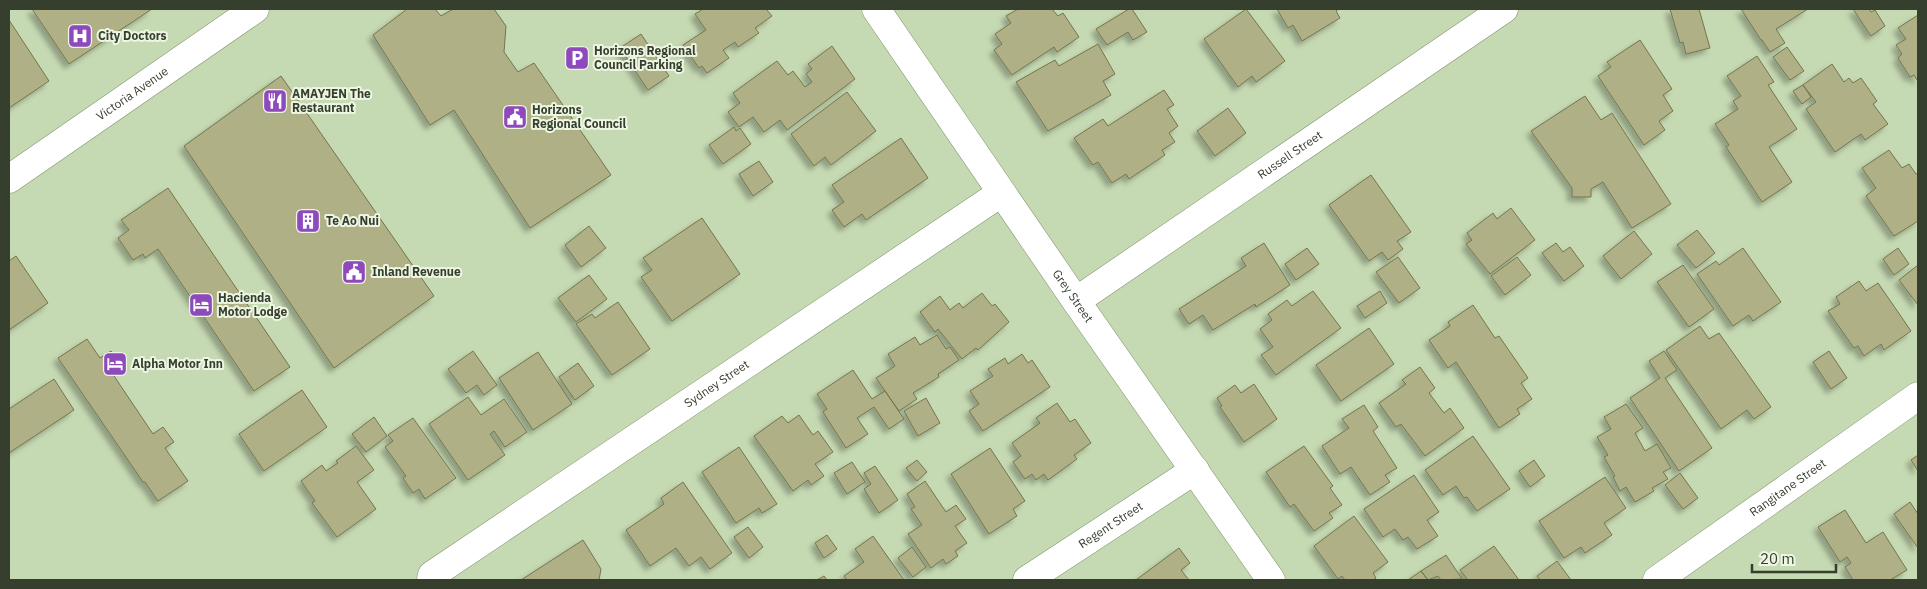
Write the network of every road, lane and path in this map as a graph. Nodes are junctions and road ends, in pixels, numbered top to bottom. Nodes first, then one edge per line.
1 (255, 9) edge
2 (876, 9) edge
3 (1504, 9) edge
4 (9, 179) edge
5 (1001, 192) junction
6 (1076, 302) junction
7 (1918, 396) edge
8 (1195, 470) junction
9 (431, 578) edge
10 (1027, 580) edge
11 (1271, 580) edge
12 (1657, 580) edge

1 - 4 street, Victoria Avenue
2 - 5 street, Grey Street
3 - 6 street, Russell Street
5 - 6 street, Grey Street
5 - 9 street, Sydney Street
6 - 8 street, Grey Street
7 - 12 street, Rangitane Street
8 - 10 street, Regent Street
8 - 11 street, Grey Street

